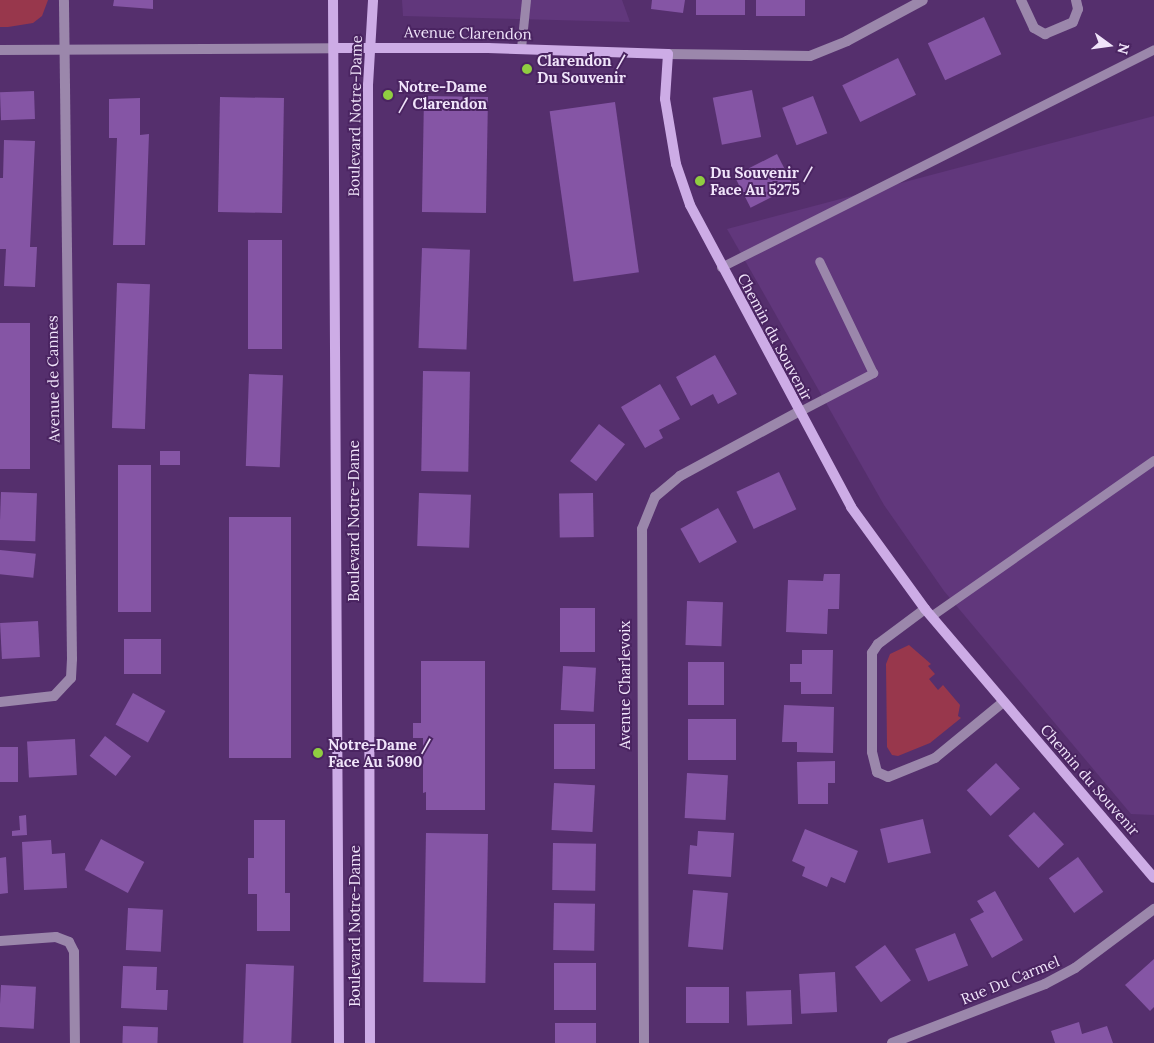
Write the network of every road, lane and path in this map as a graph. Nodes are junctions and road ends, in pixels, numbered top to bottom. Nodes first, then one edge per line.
1 (64, 0) edge
2 (332, 0) edge
3 (373, 0) edge
4 (526, 0) edge
5 (923, 0) edge
6 (1021, 0) edge
7 (1076, 0) edge
8 (334, 48) junction
9 (371, 48) junction
10 (521, 48) junction
11 (64, 49) junction
12 (1154, 49) edge
13 (0, 50) edge
14 (668, 54) junction
15 (819, 261) dead end
16 (721, 267) junction
17 (798, 412) junction
18 (1154, 460) edge
19 (928, 613) junction
20 (0, 702) edge
21 (1002, 702) junction
22 (1154, 878) edge
23 (1154, 909) edge
24 (0, 941) edge
25 (75, 1043) edge
26 (340, 1043) edge
27 (370, 1043) edge
28 (644, 1043) edge
29 (892, 1043) edge

1 - 11 street, Avenue de Cannes
2 - 8 street, Boulevard Notre-Dame
3 - 9 street, Boulevard Notre-Dame
4 - 10 lane
5 - 14 street, Avenue Clarendon
6 - 7 street
8 - 9 street, Avenue Clarendon
8 - 11 street, Avenue Clarendon
8 - 26 street, Boulevard Notre-Dame
9 - 10 street, Avenue Clarendon
9 - 27 street, Boulevard Notre-Dame
10 - 14 street, Avenue Clarendon
11 - 13 street, Avenue Clarendon
11 - 20 street, Avenue de Cannes
12 - 16 lane
14 - 16 street, Chemin du Souvenir
15 - 17 lane
16 - 17 street, Chemin du Souvenir
17 - 19 street, Chemin du Souvenir
17 - 28 street, Avenue Charlevoix
18 - 19 lane
19 - 21 street, Chemin du Souvenir
19 - 21 street
21 - 22 street, Chemin du Souvenir
23 - 29 street, Rue Du Carmel
24 - 25 street

